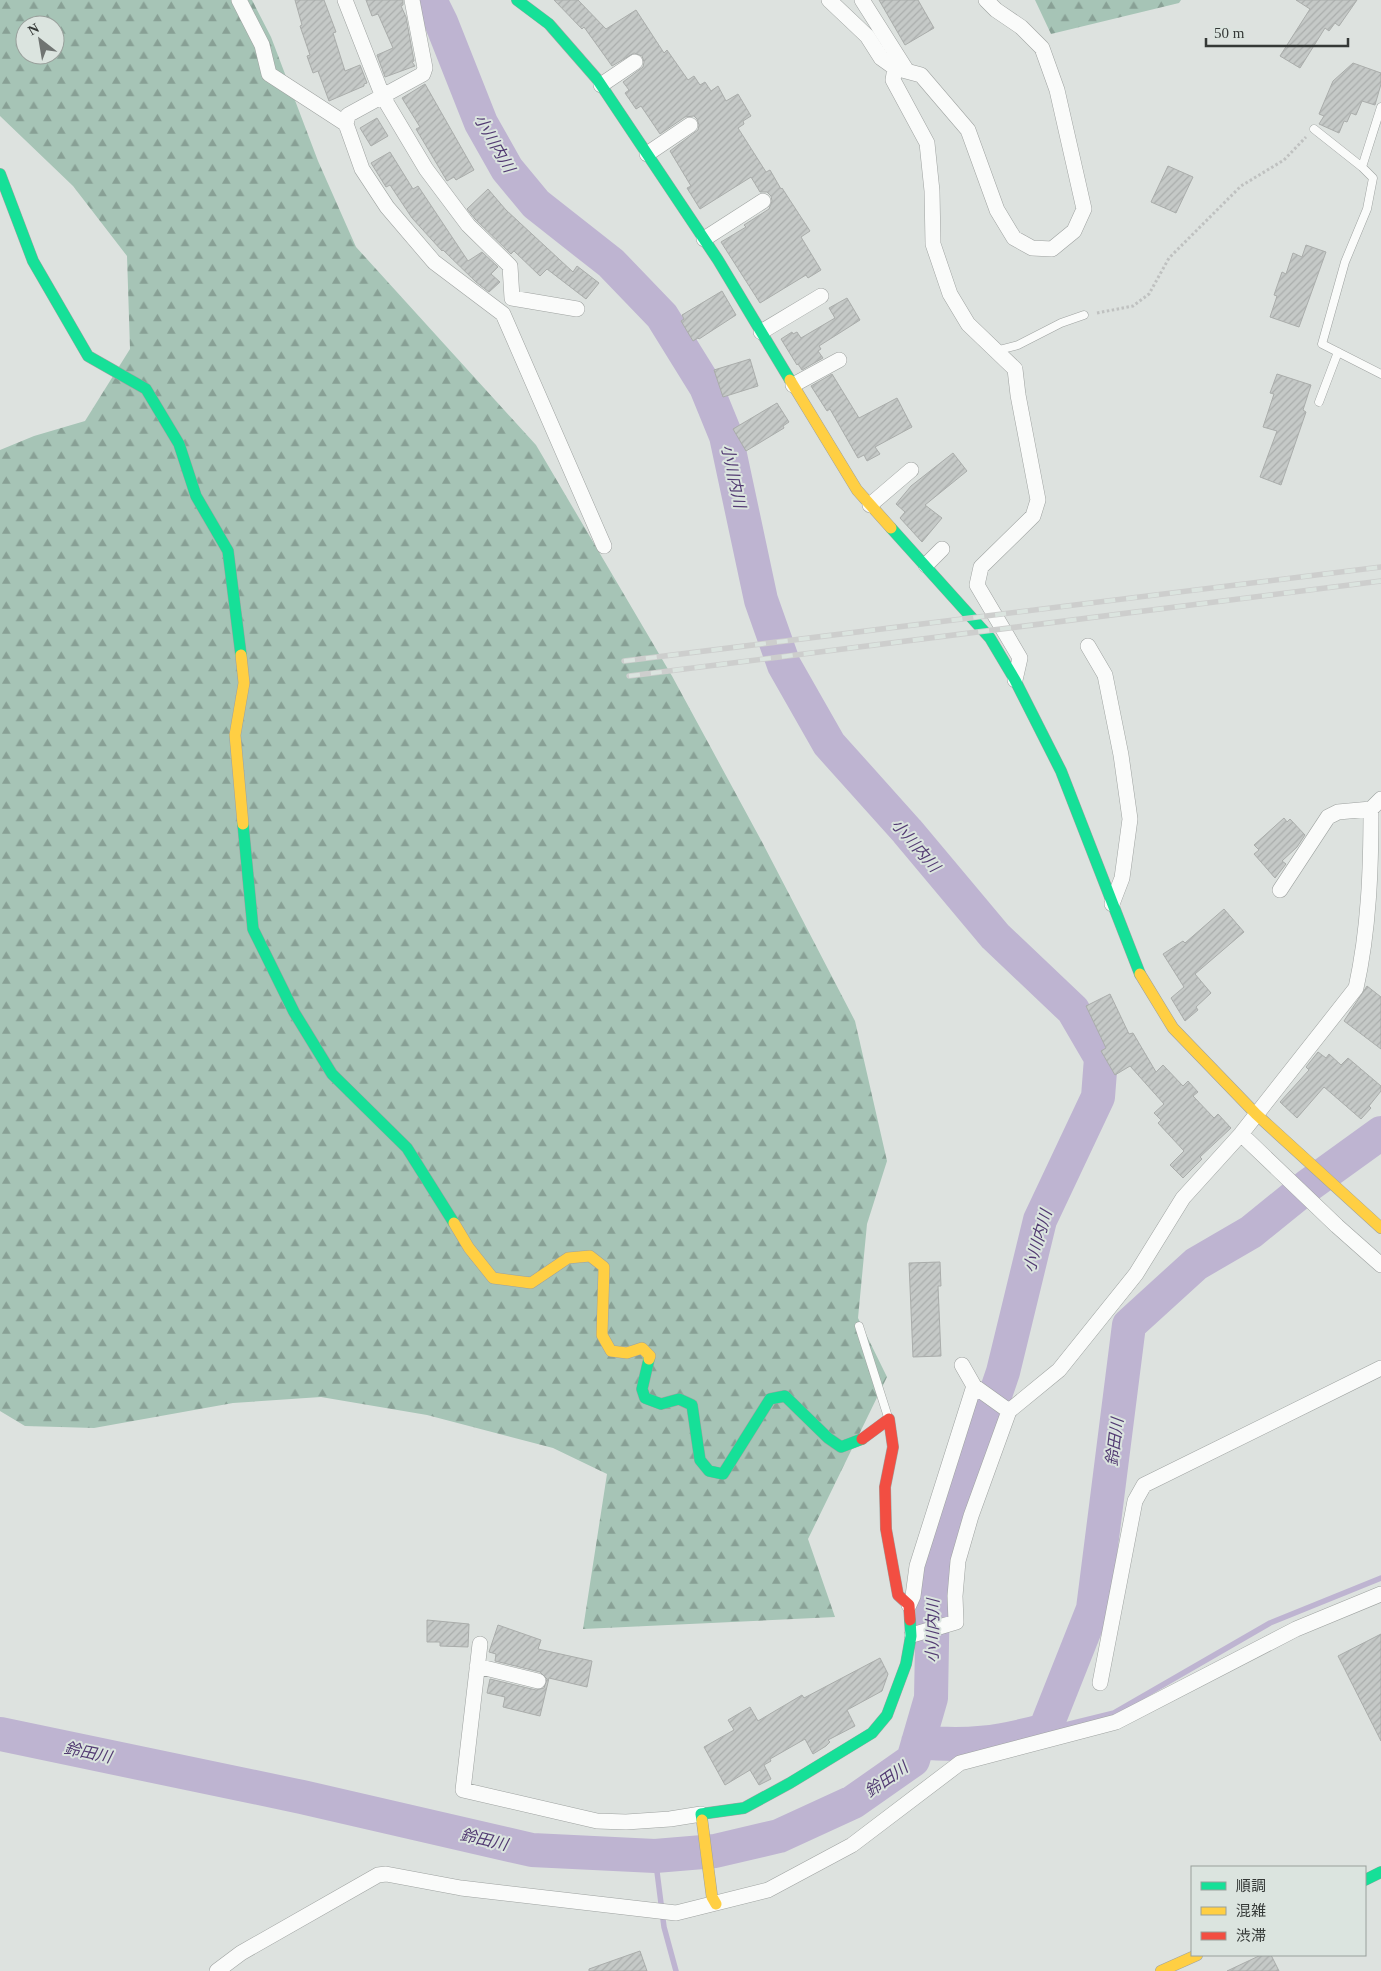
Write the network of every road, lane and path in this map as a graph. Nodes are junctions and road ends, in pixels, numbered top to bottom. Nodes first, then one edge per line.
1 (239, 0) edge
2 (345, 0) edge
3 (412, 0) edge
4 (518, 0) edge
5 (829, 0) edge
6 (862, 0) edge
7 (986, 0) edge
8 (635, 62) dead end
9 (901, 70) junction
10 (601, 85) junction
11 (383, 97) junction
12 (1381, 107) edge
13 (346, 124) junction
14 (690, 125) dead end
15 (1314, 129) joint
16 (647, 154) junction
17 (1362, 167) junction
18 (0, 174) edge
19 (763, 201) dead end
20 (704, 240) junction
21 (821, 296) dead end
22 (512, 298) junction
23 (577, 309) dead end
24 (503, 314) junction
25 (1084, 315) joint
26 (761, 332) junction
27 (995, 351) junction
28 (1338, 352) junction
29 (839, 360) dead end
30 (1381, 374) edge
31 (793, 385) junction
32 (1319, 402) dead end
33 (911, 470) dead end
34 (870, 505) junction
35 (604, 546) dead end
36 (942, 549) dead end
37 (926, 565) junction
38 (1088, 646) dead end
39 (1015, 680) junction
40 (1376, 804) edge
41 (1280, 890) dead end
42 (1112, 904) junction
43 (1256, 1114) junction
44 (1241, 1134) junction
45 (1381, 1228) edge
46 (1381, 1265) edge
47 (859, 1326) dead end
48 (962, 1365) dead end
49 (1381, 1368) edge
50 (974, 1386) junction
51 (1007, 1410) junction
52 (889, 1419) junction
53 (1381, 1594) edge
54 (909, 1605) junction
55 (912, 1636) junction
56 (480, 1644) dead end
57 (477, 1666) junction
58 (538, 1681) dead end
59 (1100, 1683) dead end
60 (701, 1817) junction
61 (1381, 1872) edge
62 (1366, 1880) edge
63 (714, 1900) junction
64 (1195, 1956) edge
65 (217, 1971) edge
66 (1161, 1971) edge

1 - 13 street
2 - 11 street
3 - 11 street
4 - 10 main road
5 - 9 street
6 - 9 street
7 - 9 street
8 - 10 street
9 - 27 street
10 - 16 main road
11 - 13 street
11 - 22 street
12 - 17 lane
13 - 24 street
14 - 16 street
15 - 17 lane
15 - 25 path
16 - 20 main road
17 - 28 lane
18 - 52 main road
19 - 20 street
20 - 26 main road
21 - 26 street
22 - 23 street
22 - 24 street
24 - 35 street
25 - 27 lane
26 - 31 main road
27 - 39 street
28 - 30 lane
28 - 32 lane
29 - 31 street
31 - 34 main road
33 - 34 street
34 - 37 main road
36 - 37 street
37 - 39 main road
38 - 42 street
39 - 42 main road
40 - 41 street
40 - 43 street
42 - 43 main road
43 - 44 street
43 - 45 main road
44 - 46 street
44 - 51 street
47 - 52 lane
48 - 50 street
49 - 59 street
50 - 51 street
50 - 54 street
51 - 55 street
52 - 54 main road
53 - 63 street
54 - 55 main road
55 - 60 main road
56 - 57 street
57 - 58 street
57 - 60 street
60 - 63 main road
61 - 62 main road
63 - 65 street
64 - 66 main road

